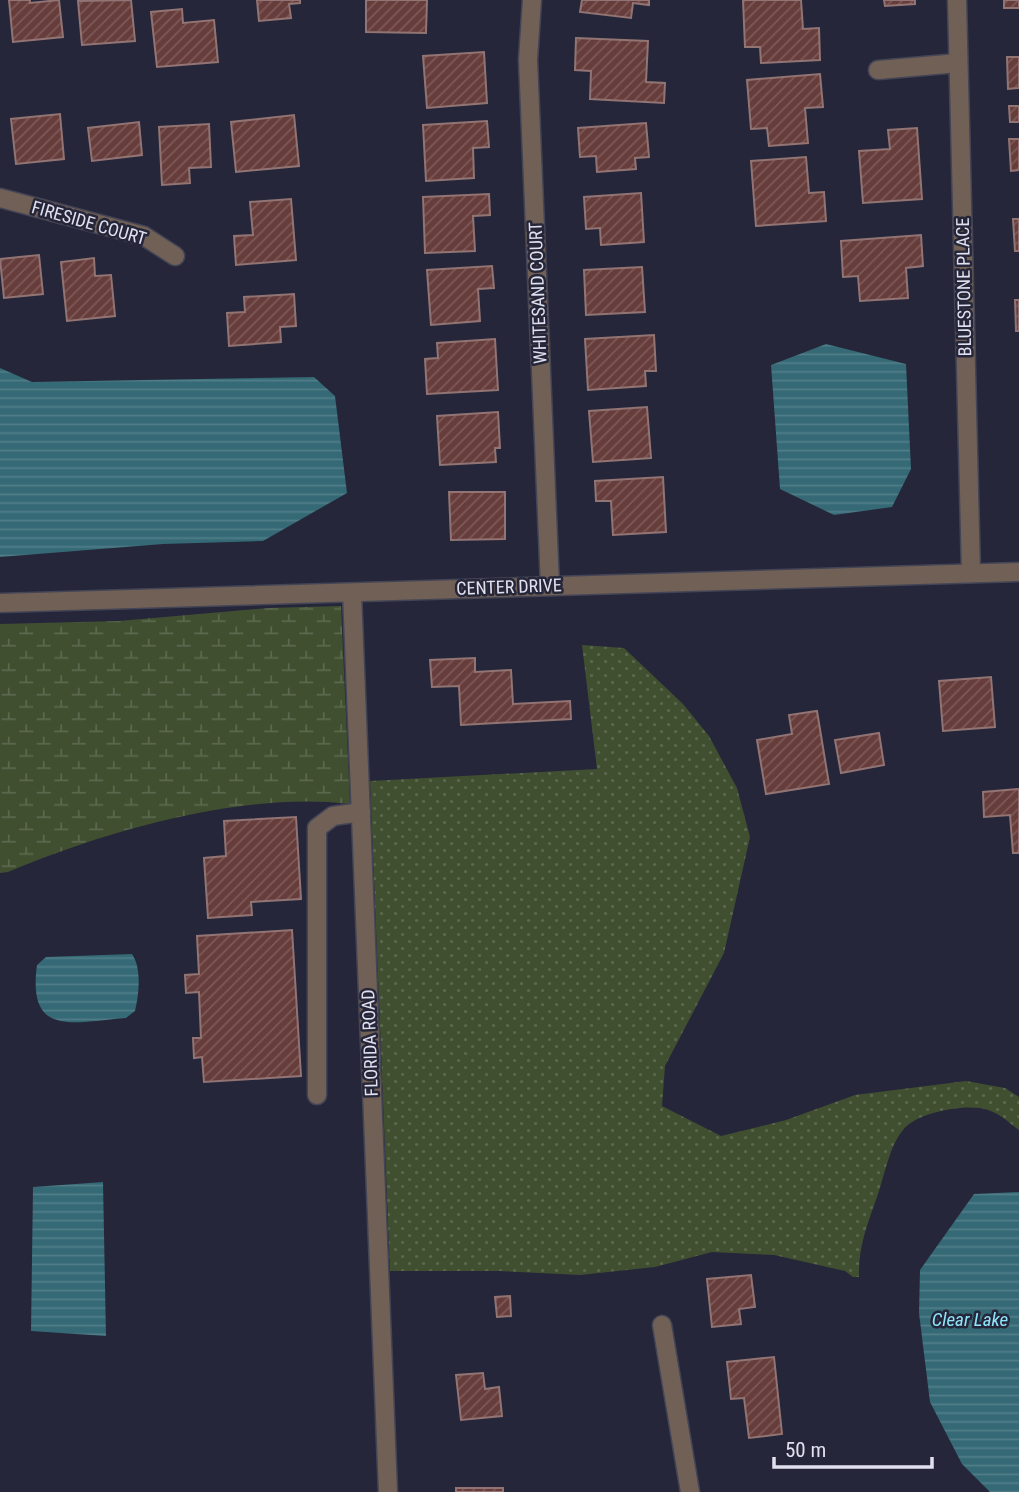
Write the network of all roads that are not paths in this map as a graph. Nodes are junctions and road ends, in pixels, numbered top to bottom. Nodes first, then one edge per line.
1 (532, 0) edge
2 (957, 0) edge
3 (958, 63) junction
4 (878, 70) dead end
5 (0, 198) edge
6 (175, 256) dead end
7 (1019, 572) edge
8 (971, 573) junction
9 (550, 586) junction
10 (352, 593) junction
11 (0, 603) edge
12 (361, 812) junction
13 (317, 1095) dead end
14 (663, 1325) dead end
15 (388, 1492) edge
16 (690, 1492) edge

1 - 9 street, WHITESAND COURT
2 - 3 street, BLUESTONE PLACE
3 - 4 street
3 - 8 street, BLUESTONE PLACE
5 - 6 street, FIRESIDE COURT
7 - 8 street, CENTER DRIVE
8 - 9 street, CENTER DRIVE
9 - 10 street, CENTER DRIVE
10 - 11 street, CENTER DRIVE
10 - 12 street, FLORIDA ROAD
12 - 13 street
12 - 15 street, FLORIDA ROAD
14 - 16 street

